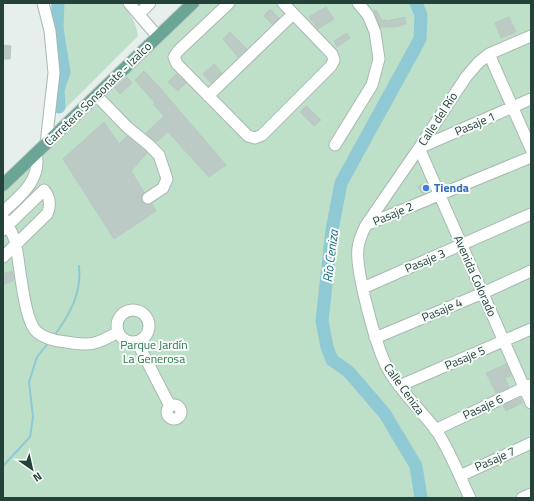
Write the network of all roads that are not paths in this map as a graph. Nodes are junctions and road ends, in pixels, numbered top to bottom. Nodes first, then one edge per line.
1 (43, 3) edge
2 (130, 3) edge
3 (150, 3) edge
4 (193, 3) edge
5 (229, 3) edge
6 (283, 3) edge
7 (358, 3) edge
8 (138, 14) junction
9 (293, 14) junction
10 (531, 36) edge
11 (158, 37) junction
12 (489, 54) junction
13 (97, 96) junction
14 (208, 96) junction
15 (531, 100) edge
16 (513, 108) junction
17 (46, 144) junction
18 (335, 146) dead end
19 (419, 148) junction
20 (531, 149) edge
21 (36, 153) junction
22 (531, 157) edge
23 (3, 185) edge
24 (440, 194) junction
25 (148, 198) dead end
26 (3, 212) edge
27 (531, 214) edge
28 (5, 224) edge
29 (366, 225) junction
30 (16, 245) junction
31 (462, 245) junction
32 (3, 257) edge
33 (531, 271) edge
34 (363, 288) junction
35 (483, 293) junction
36 (531, 329) edge
37 (118, 332) junction
38 (375, 338) junction
39 (504, 341) junction
40 (137, 342) junction
41 (399, 386) junction
42 (528, 386) edge
43 (531, 403) edge
44 (170, 406) dead end
45 (435, 430) junction
46 (531, 443) edge
47 (460, 476) junction
48 (531, 494) edge
49 (470, 498) edge
50 (522, 498) edge

1 - 17 street
2 - 8 street
3 - 8 street
4 - 11 main road, Carretera Sonsonate - Izalco
5 - 14 street
6 - 9 street
7 - 18 street
8 - 11 street
9 - 14 street
9 - 14 street
10 - 12 street, Calle del Río
11 - 13 main road, Carretera Sonsonate - Izalco
12 - 16 street
12 - 19 street, Calle del Río
13 - 17 main road, Carretera Sonsonate - Izalco
13 - 25 street
15 - 16 street, Pasaje 1
16 - 19 street, Pasaje 1
16 - 20 street
17 - 21 main road, Carretera Sonsonate - Izalco
19 - 24 street, Avenida Colorado
19 - 29 street, Calle del Río
21 - 23 main road, Carretera Sonsonate - Izalco
21 - 26 street
22 - 24 street, Pasaje 2
24 - 29 street, Pasaje 2
24 - 31 street, Avenida Colorado
27 - 31 street, Pasaje 3
28 - 30 street
28 - 30 street
29 - 34 street, Calle Ceniza
30 - 32 street
30 - 37 street
31 - 34 street, Pasaje 3
31 - 35 street, Avenida Colorado
33 - 35 street, Pasaje 4
34 - 38 street, Calle Ceniza
35 - 38 street, Pasaje 4
35 - 39 street, Avenida Colorado
36 - 39 street, Pasaje 5
37 - 40 street
37 - 40 street
38 - 41 street, Calle Ceniza
39 - 41 street, Pasaje 5
39 - 42 street, Avenida Colorado
40 - 44 street
41 - 45 street, Calle Ceniza
42 - 43 street, Avenida Colorado
42 - 45 street, Pasaje 6
45 - 47 street, Calle Ceniza
46 - 47 street, Pasaje 7
47 - 49 street, Calle Ceniza
48 - 50 street

